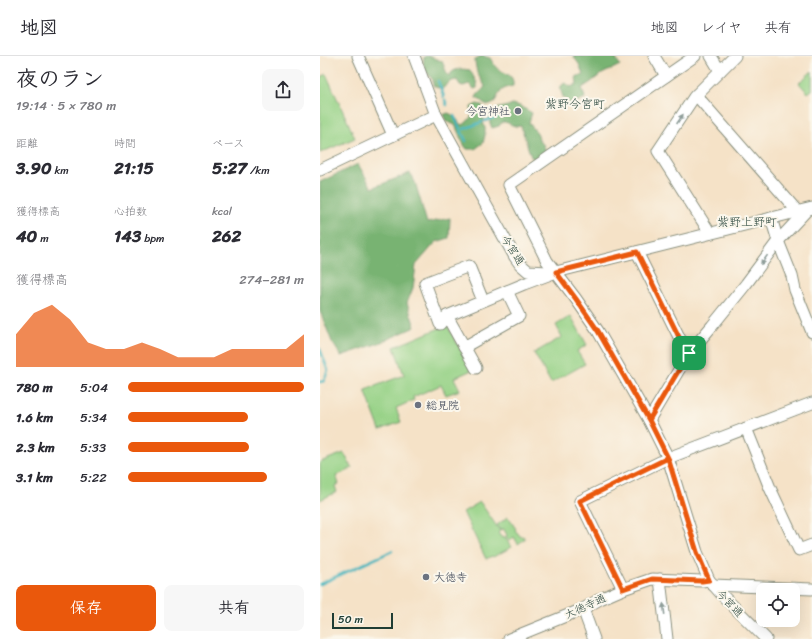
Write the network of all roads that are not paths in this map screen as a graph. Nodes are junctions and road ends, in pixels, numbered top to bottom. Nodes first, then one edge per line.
1 (358, 56) edge
2 (414, 56) edge
3 (654, 56) edge
4 (695, 56) edge
5 (711, 56) edge
6 (735, 56) edge
7 (720, 71) junction
8 (666, 76) junction
9 (696, 95) junction
10 (436, 115) junction
11 (393, 135) junction
12 (320, 170) edge
13 (806, 210) edge
14 (771, 218) junction
15 (710, 233) junction
16 (778, 241) junction
17 (637, 252) junction
18 (556, 272) junction
19 (507, 291) junction
20 (484, 301) junction
21 (447, 316) junction
22 (812, 332) edge
23 (464, 347) junction
24 (689, 353) junction
25 (476, 368) dead end
26 (812, 403) edge
27 (649, 420) junction
28 (746, 428) junction
29 (668, 458) junction
30 (812, 545) edge
31 (660, 579) junction
32 (711, 582) junction
33 (623, 589) junction
34 (812, 589) edge
35 (583, 608) junction
36 (510, 639) edge
37 (594, 639) edge
38 (667, 639) edge
39 (766, 639) edge

1 - 11 street
2 - 10 street, 今宮通
3 - 8 street
4 - 8 street
5 - 7 street
6 - 7 street
7 - 9 street
8 - 18 street
9 - 13 street
15 -> 9 street
10 - 11 street
10 - 18 street, 今宮通
11 - 12 street
13 - 14 street
13 - 16 street
14 - 15 street
14 - 16 street
15 - 17 street
16 - 22 street
16 -> 24 street
17 - 18 street
17 - 24 street
18 - 19 street
18 - 27 street, 今宮通
19 - 20 street
19 - 23 street
20 - 21 street
20 - 21 street
21 - 23 street
23 - 25 street
24 - 27 street
26 - 28 street
27 - 29 street, 今宮通
28 - 29 street
28 - 30 street
29 - 32 street, 今宮通
29 - 33 street
31 - 32 street, 大徳寺通
31 - 33 street, 大徳寺通
38 -> 31 street
32 - 34 street, 大徳寺通
32 - 39 street, 今宮通
33 - 35 street, 大徳寺通
35 - 36 street, 大徳寺通
35 - 37 street

